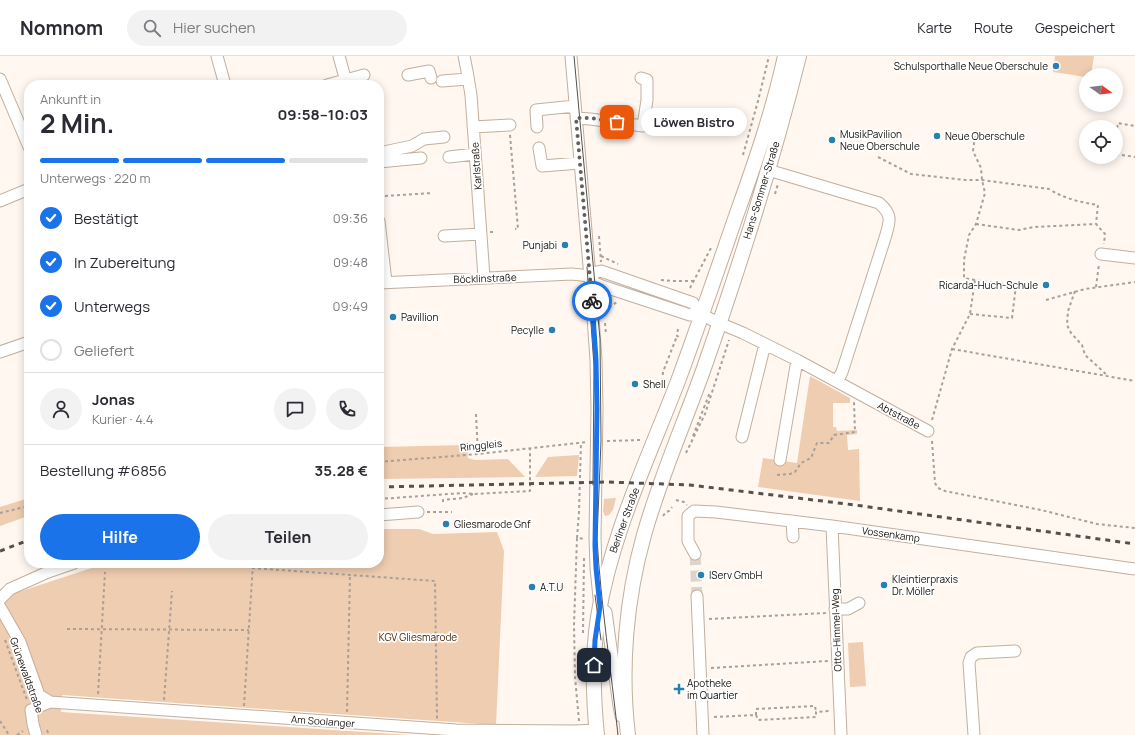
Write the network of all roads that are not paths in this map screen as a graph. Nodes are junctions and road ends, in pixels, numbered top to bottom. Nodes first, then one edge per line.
1 (217, 56) edge
2 (339, 56) edge
3 (464, 56) edge
4 (571, 56) edge
5 (785, 56) edge
6 (799, 56) edge
7 (364, 75) dead end
8 (408, 75) dead end
9 (641, 78) dead end
10 (0, 79) edge
11 (468, 79) junction
12 (224, 80) edge
13 (345, 80) edge
14 (351, 80) edge
15 (575, 106) junction
16 (576, 118) junction
17 (537, 127) dead end
18 (473, 128) junction
19 (510, 130) road end
20 (24, 135) edge
21 (444, 137) dead end
22 (539, 148) dead end
23 (384, 153) edge
24 (475, 154) junction
25 (449, 157) dead end
26 (422, 158) dead end
27 (384, 162) edge
28 (580, 163) junction
29 (768, 170) junction
30 (24, 191) edge
31 (0, 201) edge
32 (481, 234) junction
33 (444, 236) dead end
34 (1101, 254) dead end
35 (1135, 258) edge
36 (590, 276) junction
37 (484, 277) junction
38 (384, 283) edge
39 (702, 315) junction
40 (719, 323) junction
41 (24, 344) edge
42 (764, 344) junction
43 (0, 352) edge
44 (796, 360) junction
45 (837, 381) junction
46 (928, 431) road end
47 (742, 437) dead end
48 (780, 460) dead end
49 (418, 512) dead end
50 (384, 515) edge
51 (792, 521) junction
52 (832, 526) junction
53 (793, 537) dead end
54 (695, 554) tunnel mouth
55 (60, 568) edge
56 (1135, 569) edge
57 (697, 596) tunnel mouth
58 (0, 599) edge
59 (859, 603) dead end
60 (0, 607) edge
61 (600, 607) junction
62 (835, 611) junction
63 (1015, 651) dead end
64 (50, 702) junction
65 (593, 732) edge
66 (36, 735) edge
67 (627, 735) edge
68 (703, 735) edge
69 (841, 735) edge
70 (974, 735) edge

1 - 12 street
2 - 13 street
3 - 11 street, Karlstraße
4 - 15 street
5 - 39 main road, Hans-Sommer-Straße
6 - 29 main road, Hans-Sommer-Straße
7 - 14 street
8 - 11 street
9 - 16 street
10 - 20 street
11 - 18 street, Karlstraße
15 - 16 street
15 - 17 street
16 - 28 street
18 - 19 street
18 - 24 street, Karlstraße
21 - 23 street
22 - 28 street
24 - 25 street
24 - 32 street, Karlstraße
26 - 27 street
28 - 36 street
29 - 40 main road, Hans-Sommer-Straße
29 - 45 street
30 - 31 street
32 - 33 street
32 - 37 street, Karlstraße
34 - 35 street
36 - 37 street, Böcklinstraße
36 - 39 street, Abtstraße
36 - 61 street
37 - 38 street, Böcklinstraße
39 - 40 street, Abtstraße
39 - 61 main road, Berliner Straße
40 - 42 street, Abtstraße
40 - 67 main road
41 - 43 street
42 - 44 street, Abtstraße
42 - 47 street
44 - 45 street, Abtstraße
44 - 48 street
45 - 46 street, Abtstraße
49 - 50 street
51 - 52 street, Vossenkamp
51 - 53 street
51 - 54 street, Vossenkamp
52 - 56 street, Vossenkamp
52 - 62 street, Otto-Himmel-Weg
55 - 58 street
57 - 68 street
59 - 62 street
60 - 64 street
61 - 65 main road, Berliner Straße
61 - 67 street
62 - 69 street, Otto-Himmel-Weg
63 - 70 street
64 - 65 street, Am Soolanger
64 - 66 street

